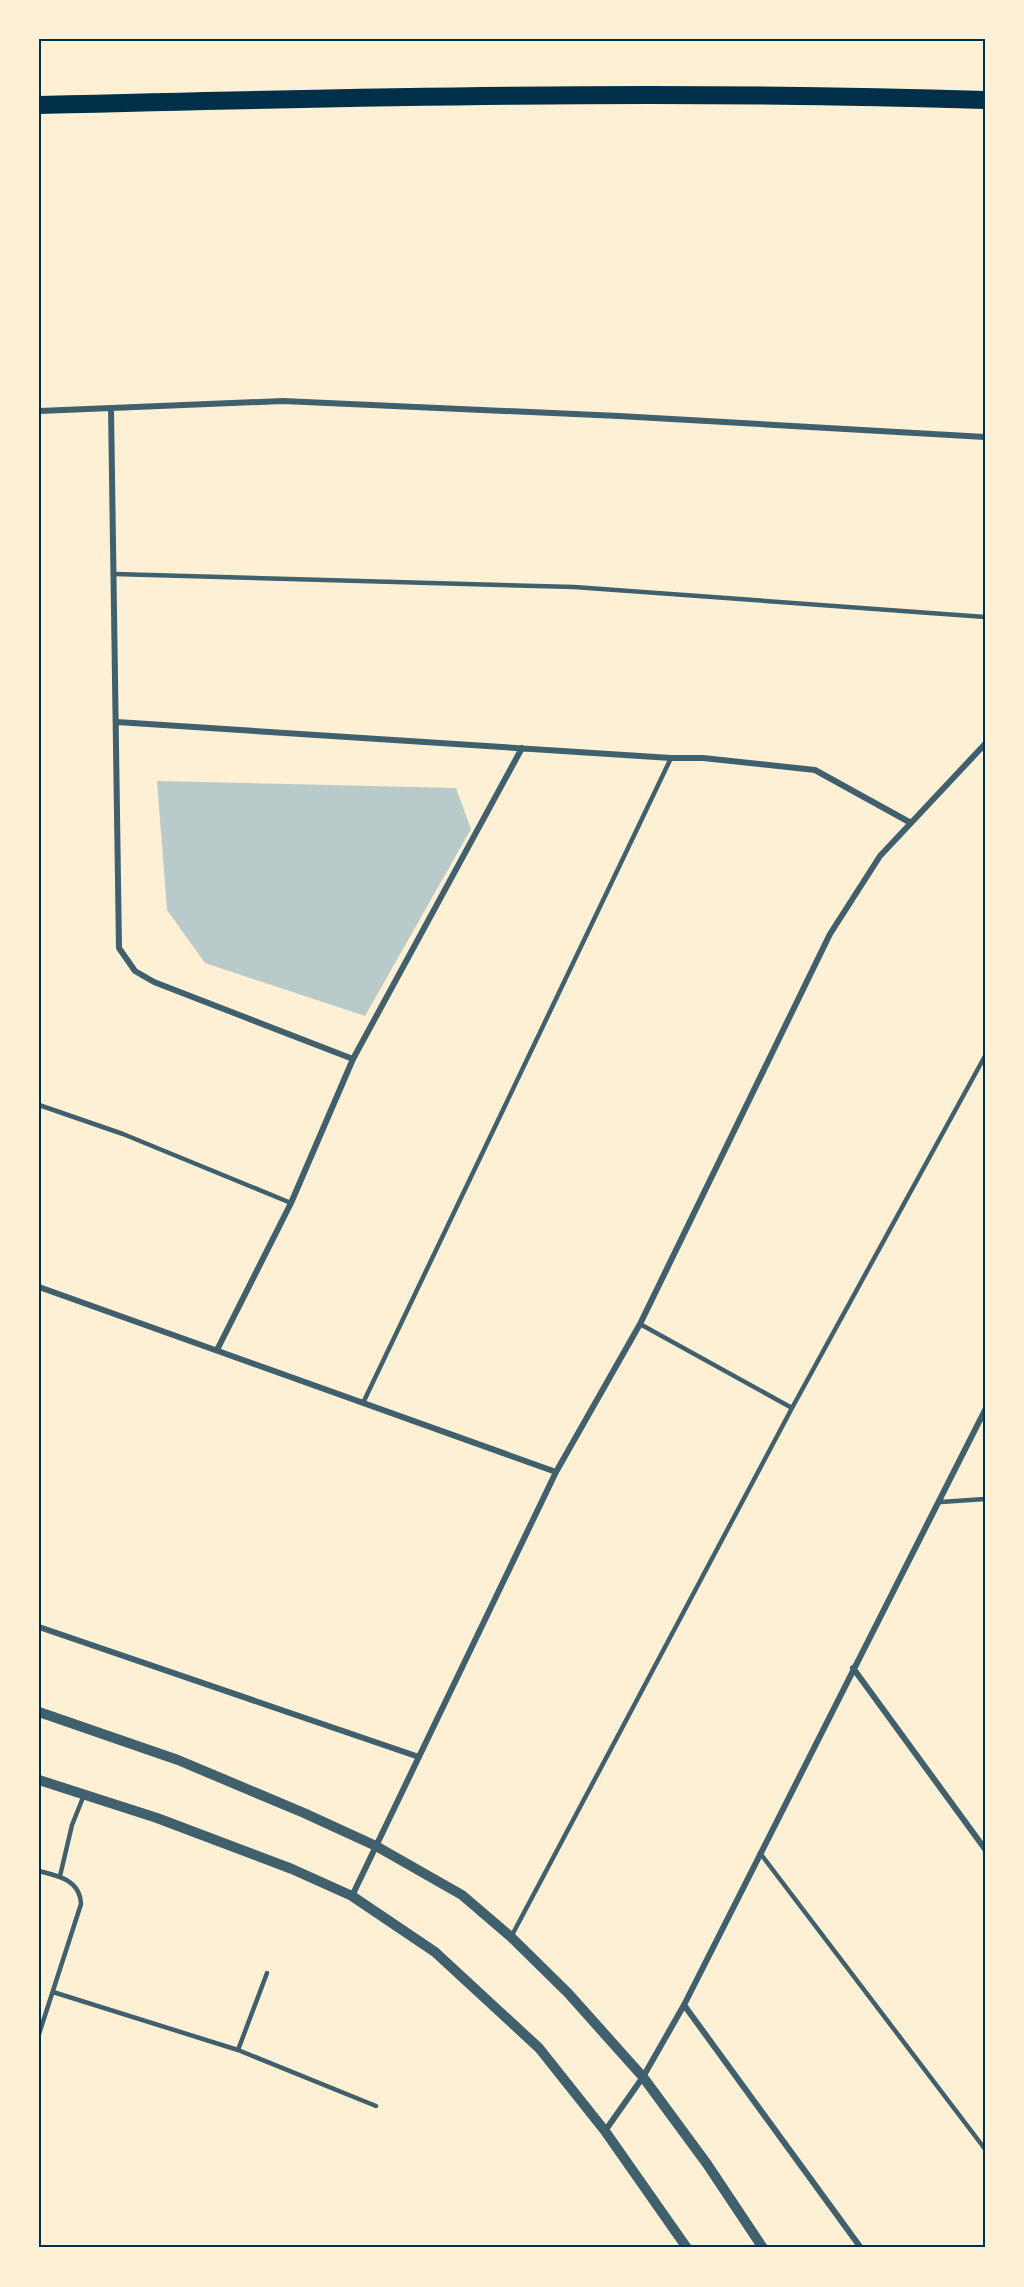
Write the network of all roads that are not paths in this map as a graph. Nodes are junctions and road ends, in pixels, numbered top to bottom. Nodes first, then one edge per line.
1 (985, 100) edge
2 (39, 105) edge
3 (111, 408) junction
4 (39, 411) edge
5 (985, 437) edge
6 (114, 574) junction
7 (985, 616) edge
8 (117, 722) junction
9 (985, 744) edge
10 (522, 748) junction
11 (671, 758) junction
12 (911, 823) junction
13 (985, 1056) edge
14 (353, 1059) junction
15 (39, 1105) edge
16 (291, 1203) junction
17 (39, 1287) edge
18 (640, 1324) junction
19 (217, 1350) junction
20 (363, 1403) junction
21 (792, 1408) junction
22 (985, 1410) edge
23 (556, 1472) junction
24 (985, 1499) edge
25 (940, 1502) junction
26 (39, 1627) edge
27 (853, 1668) junction
28 (39, 1712) edge
29 (419, 1757) junction
30 (39, 1780) edge
31 (84, 1795) junction
32 (982, 1841) edge
33 (376, 1846) junction
34 (985, 1849) edge
35 (760, 1852) junction
36 (39, 1871) edge
37 (60, 1876) junction
38 (352, 1896) junction
39 (511, 1936) junction
40 (267, 1974) dead end
41 (53, 1992) junction
42 (684, 2005) junction
43 (39, 2034) edge
44 (238, 2050) junction
45 (643, 2077) junction
46 (376, 2106) dead end
47 (605, 2131) junction
48 (985, 2150) edge
49 (687, 2248) edge
50 (763, 2248) edge
51 (861, 2248) edge

1 - 2 highway
3 - 4 street
3 - 5 street
3 - 6 street
6 - 7 lane
6 - 8 street
8 - 10 street
8 - 14 street
9 - 12 street
10 - 11 street
10 - 14 street
11 - 12 street
11 - 20 lane
12 - 18 street
13 - 21 lane
14 - 16 street
15 - 16 lane
16 - 19 street
17 - 19 street
18 - 21 lane
18 - 23 street
19 - 20 street
20 - 23 street
21 - 39 lane
22 - 25 street
23 - 29 street
24 - 25 lane
25 - 27 street
26 - 29 street
27 - 32 street
27 - 35 street
28 - 33 street
29 - 33 street
30 - 31 street
31 - 37 lane
31 - 38 street
32 - 34 street
33 - 38 street
33 - 39 street
35 - 42 street
35 - 48 lane
36 - 37 lane
37 - 41 lane
38 - 47 street
39 - 45 street
40 - 44 lane
41 - 43 lane
41 - 44 lane
42 - 45 street
42 - 51 street
44 - 46 lane
45 - 47 street
45 - 50 street
47 - 49 street

